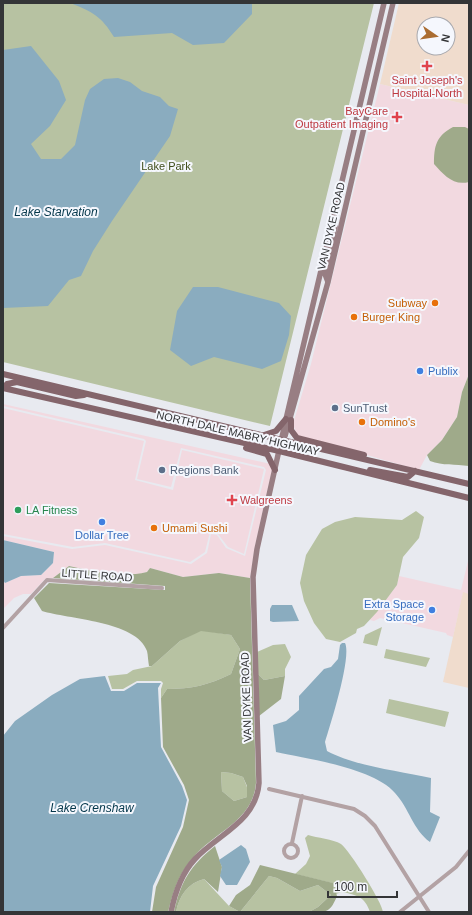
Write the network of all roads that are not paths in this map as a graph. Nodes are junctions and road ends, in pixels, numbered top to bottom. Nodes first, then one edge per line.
1 (384, 3) edge
2 (393, 3) edge
3 (365, 84) junction
4 (374, 86) junction
5 (343, 177) junction
6 (328, 282) junction
7 (3, 374) edge
8 (5, 388) edge
9 (88, 394) junction
10 (288, 420) junction
11 (262, 436) junction
12 (282, 440) junction
13 (279, 451) junction
14 (392, 466) junction
15 (343, 467) junction
16 (275, 470) junction
17 (415, 471) junction
18 (469, 484) edge
19 (469, 498) edge
20 (162, 588) dead end
21 (3, 628) edge
22 (269, 789) dead end
23 (302, 796) junction
24 (292, 843) dead end
25 (469, 851) edge
26 (418, 897) junction
27 (171, 912) edge
28 (400, 912) edge
29 (428, 912) edge

1 - 3 main road, VAN DYKE ROAD
2 - 4 main road, VAN DYKE ROAD
3 - 4 street
3 - 5 main road, VAN DYKE ROAD
4 - 6 main road, VAN DYKE ROAD
5 - 6 main road
5 - 10 main road, VAN DYKE ROAD
6 - 10 main road, VAN DYKE ROAD
7 - 9 main road, NORTH DALE MABRY HIGHWAY
8 - 9 main road
8 - 13 main road, NORTH DALE MABRY HIGHWAY
8 - 16 main road
9 - 11 main road, NORTH DALE MABRY HIGHWAY
10 - 11 main road
10 - 12 main road, VAN DYKE ROAD
10 - 14 main road
11 - 12 main road, NORTH DALE MABRY HIGHWAY
12 - 13 main road, VAN DYKE ROAD
12 - 14 main road, NORTH DALE MABRY HIGHWAY
13 - 15 main road, NORTH DALE MABRY HIGHWAY
13 - 16 main road, VAN DYKE ROAD
14 - 17 main road, NORTH DALE MABRY HIGHWAY
15 - 17 main road
15 - 19 main road, NORTH DALE MABRY HIGHWAY
16 - 27 main road, VAN DYKE ROAD
17 - 18 main road, NORTH DALE MABRY HIGHWAY
20 - 21 street, LITTLE ROAD
22 - 23 street
23 - 24 street
23 - 26 street
25 - 26 street
26 - 28 street
26 - 29 street

